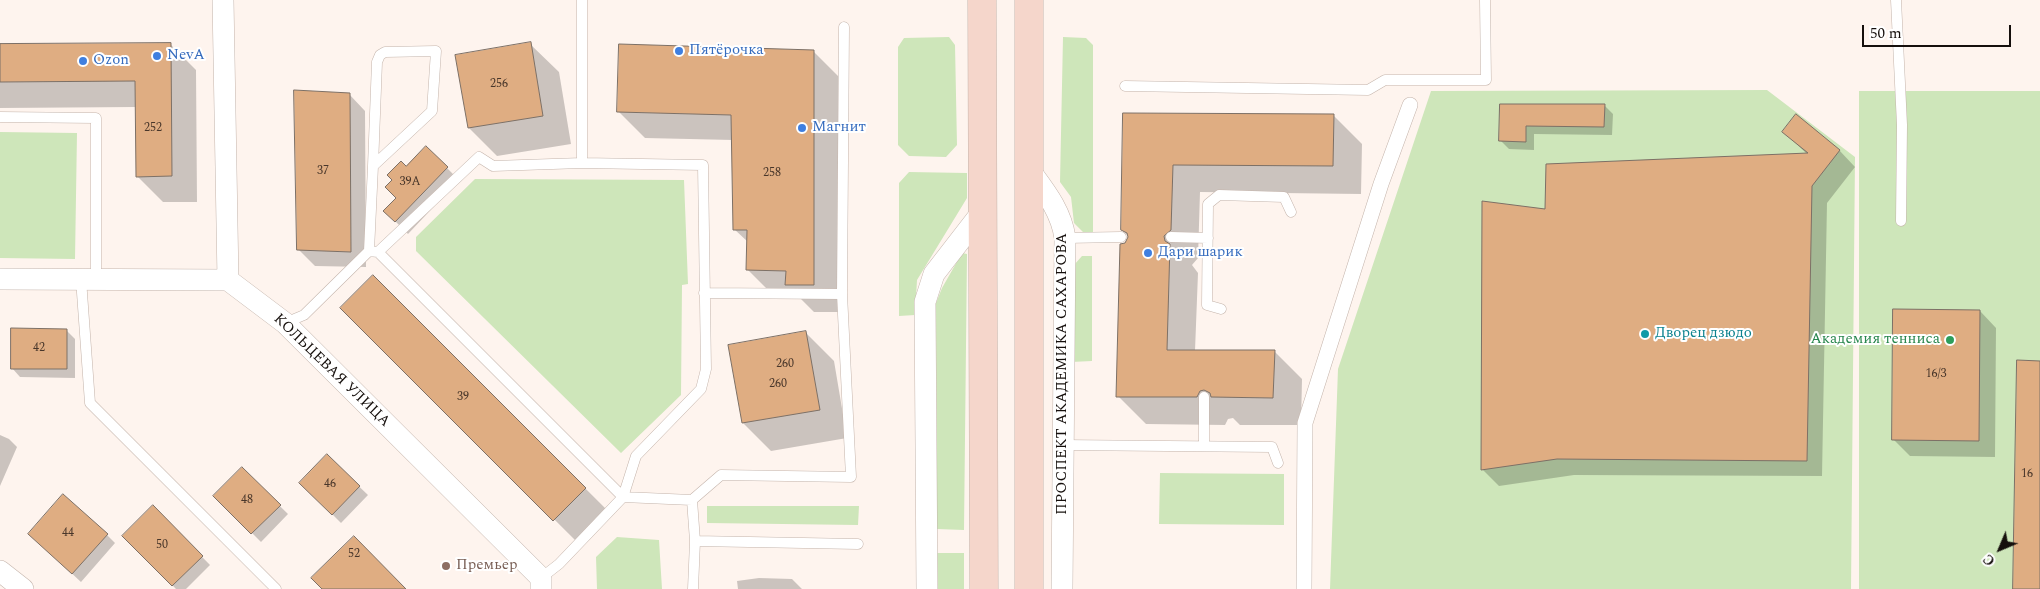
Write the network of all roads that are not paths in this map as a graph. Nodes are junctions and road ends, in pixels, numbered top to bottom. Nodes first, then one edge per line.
1 (223, 0) edge
2 (582, 0) edge
3 (982, 0) edge
4 (1029, 0) edge
5 (1485, 0) edge
6 (1896, 0) edge
7 (844, 27) dead end
8 (1125, 86) dead end
9 (1410, 105) dead end
10 (0, 118) edge
11 (582, 163) junction
12 (373, 166) junction
13 (1028, 168) junction
14 (982, 212) junction
15 (1291, 212) dead end
16 (1902, 221) dead end
17 (1120, 237) dead end
18 (1170, 237) dead end
19 (1065, 238) junction
20 (1208, 238) junction
21 (374, 251) junction
22 (0, 279) edge
23 (88, 279) junction
24 (228, 280) junction
25 (704, 293) junction
26 (842, 294) junction
27 (1221, 309) dead end
28 (285, 323) junction
29 (1204, 397) dead end
30 (1062, 445) junction
31 (1204, 446) junction
32 (1278, 463) dead end
33 (624, 497) junction
34 (692, 500) junction
35 (695, 541) junction
36 (858, 544) dead end
37 (0, 572) edge
38 (541, 584) edge
39 (23, 589) edge
40 (276, 589) edge
41 (693, 589) edge
42 (926, 589) edge
43 (984, 589) edge
44 (1029, 589) edge
45 (1062, 589) edge
46 (1304, 589) edge

1 - 24 street
2 - 11 lane
3 - 14 main road
4 - 13 main road
5 - 8 lane
6 - 16 lane
7 - 26 lane
9 - 46 street
10 - 23 lane
11 - 21 lane
11 - 25 lane
12 - 12 lane
12 - 21 lane
13 - 19 street, ПРОСПЕКТ АКАДЕМИКА САХАРОВА
13 - 44 main road
14 - 42 street
14 - 43 main road
15 - 20 lane
17 - 19 lane
18 - 20 lane
19 - 30 street, ПРОСПЕКТ АКАДЕМИКА САХАРОВА
20 - 27 lane
21 - 28 lane
21 - 33 lane
22 - 23 street
23 - 24 street
23 - 40 lane
24 - 28 street, КОЛЬЦЕВАЯ УЛИЦА
25 - 26 lane
25 - 33 lane
26 - 34 lane
28 - 38 street, КОЛЬЦЕВАЯ УЛИЦА
29 - 31 lane
30 - 31 lane
30 - 45 street, ПРОСПЕКТ АКАДЕМИКА САХАРОВА
31 - 32 lane
33 - 34 lane
33 - 38 lane
34 - 35 lane
35 - 36 lane
35 - 41 lane
37 - 39 street

